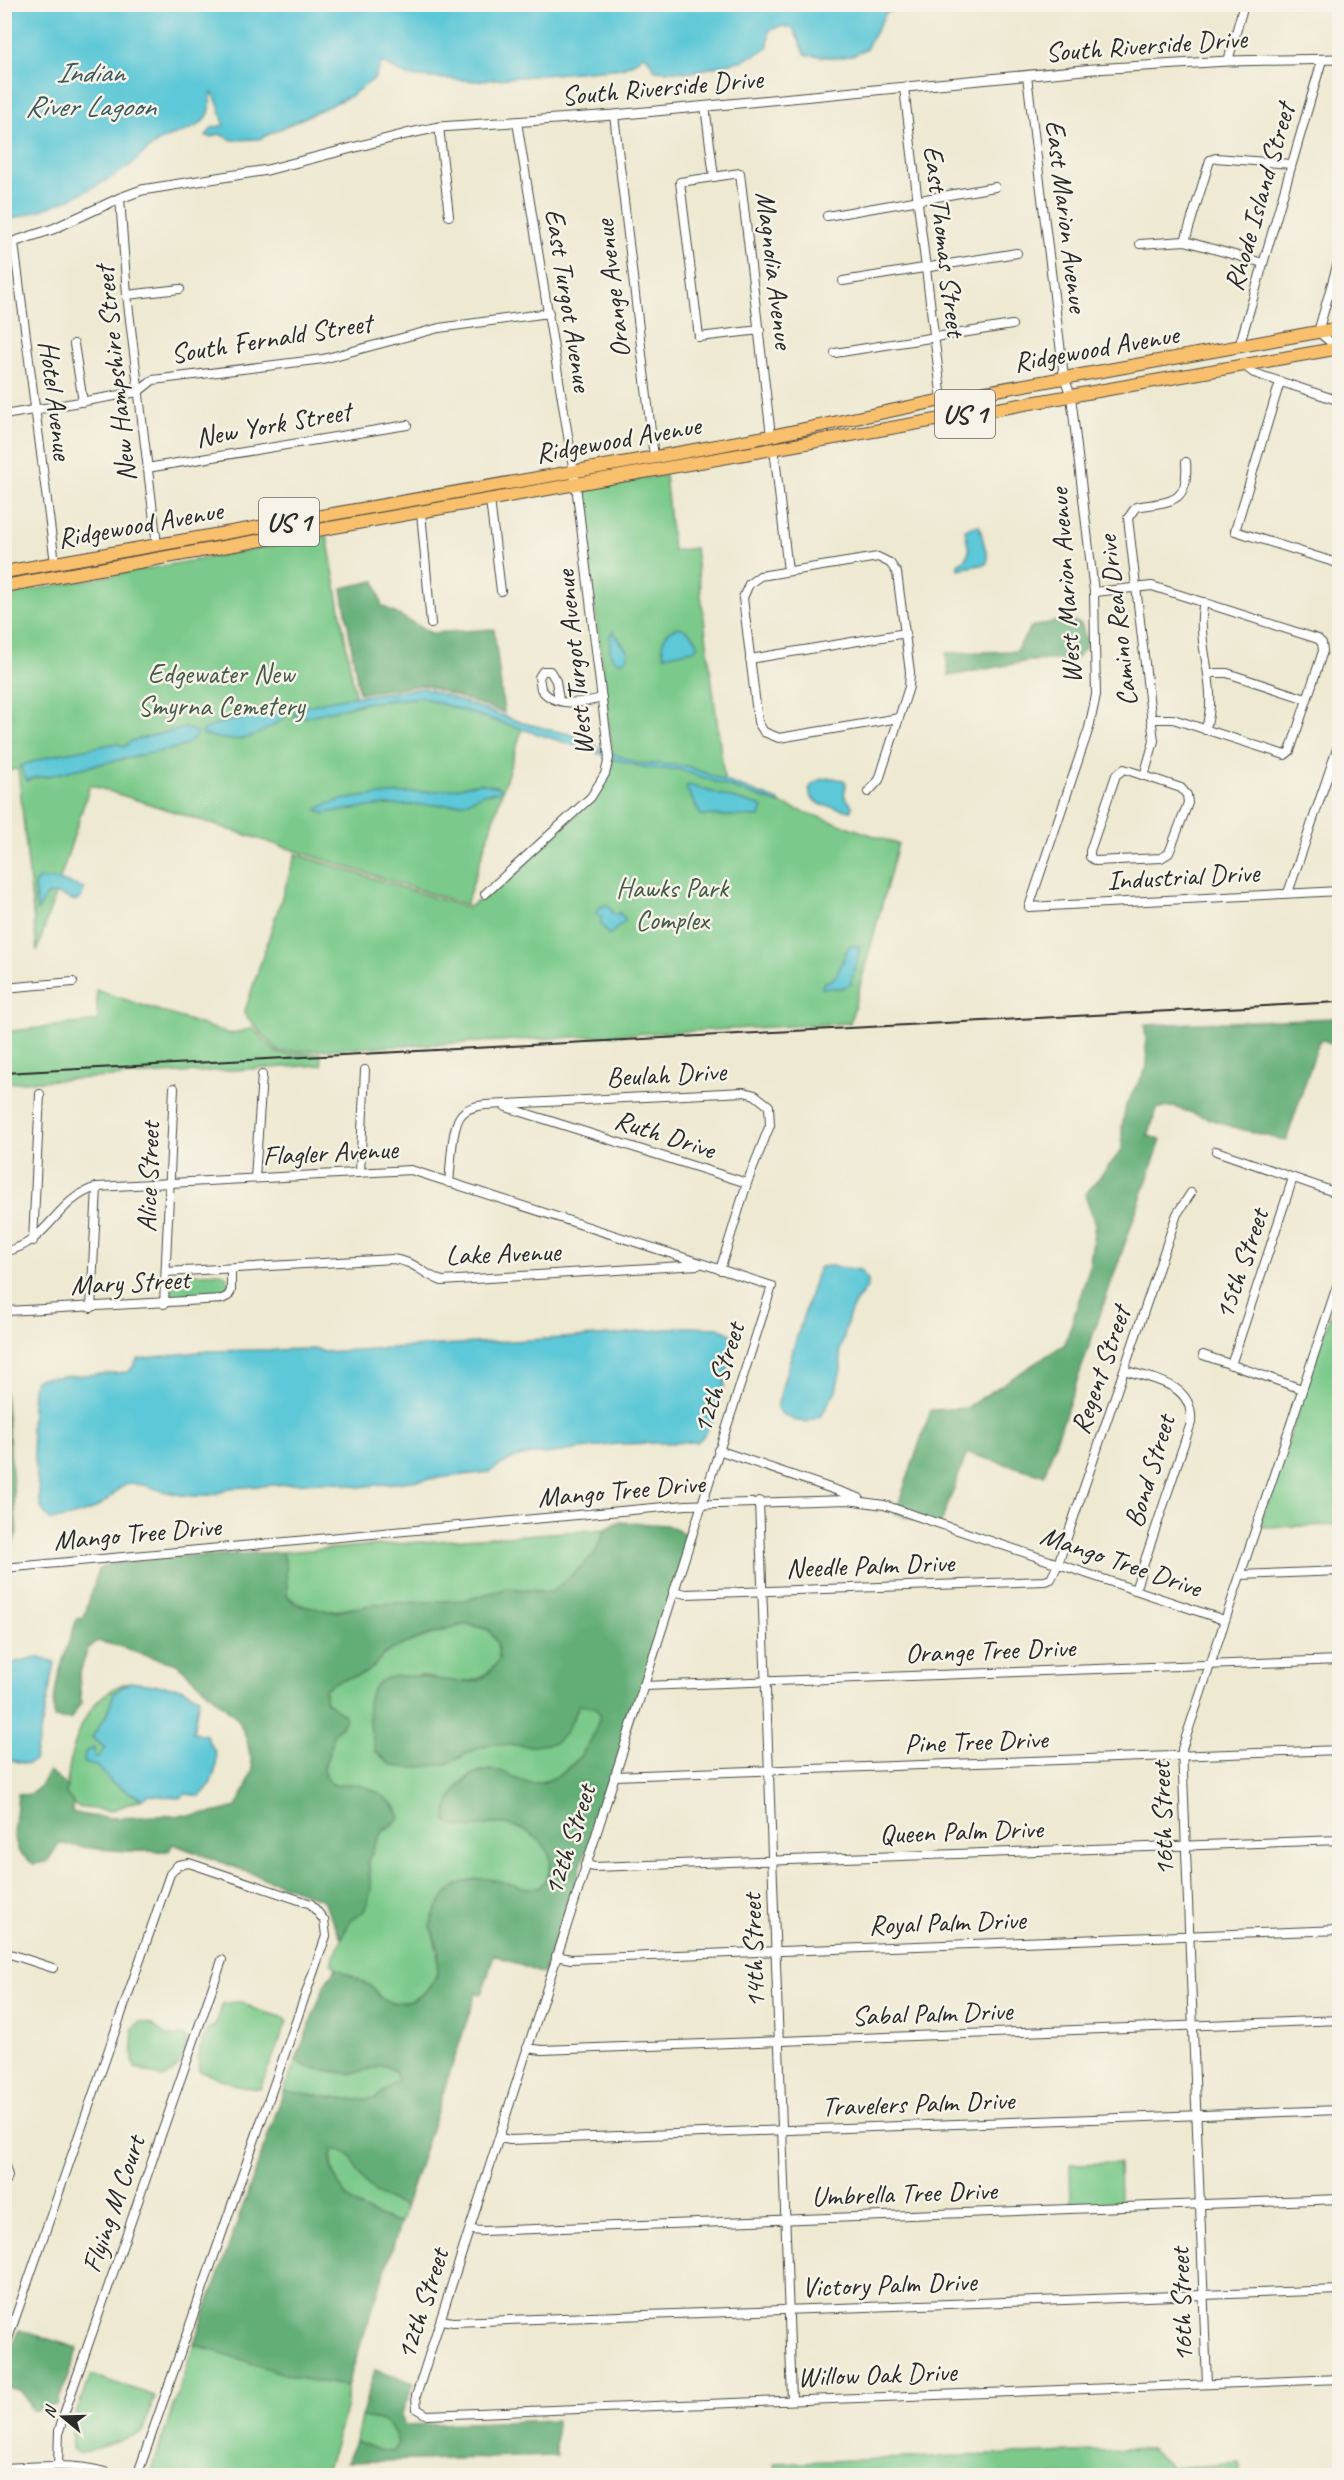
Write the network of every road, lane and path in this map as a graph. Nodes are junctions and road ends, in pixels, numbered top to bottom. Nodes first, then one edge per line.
1 (1245, 4) edge
2 (1340, 59) edge
3 (1322, 60) junction
4 (1228, 61) junction
5 (1026, 76) junction
6 (904, 88) junction
7 (705, 106) junction
8 (614, 115) junction
9 (517, 122) junction
10 (439, 127) junction
11 (1291, 164) junction
12 (714, 177) junction
13 (994, 187) dead end
14 (120, 198) junction
15 (917, 200) junction
16 (449, 216) dead end
17 (828, 216) dead end
18 (1185, 241) junction
19 (9, 244) edge
20 (1140, 244) dead end
21 (1017, 253) dead end
22 (1340, 255) edge
23 (1263, 263) junction
24 (926, 268) junction
25 (843, 281) dead end
26 (180, 289) dead end
27 (127, 295) junction
28 (549, 313) junction
29 (1012, 325) dead end
30 (1340, 328) edge
31 (760, 330) junction
32 (1318, 332) junction
33 (934, 336) junction
34 (74, 344) dead end
35 (1239, 347) junction
36 (1339, 348) edge
37 (835, 353) dead end
38 (1242, 365) junction
39 (1213, 371) junction
40 (1064, 377) junction
41 (1280, 382) junction
42 (138, 392) junction
43 (1071, 396) junction
44 (942, 400) junction
45 (1340, 401) edge
46 (83, 402) junction
47 (34, 411) junction
48 (4, 415) edge
49 (407, 425) dead end
50 (823, 425) junction
51 (771, 436) junction
52 (774, 448) junction
53 (729, 456) junction
54 (654, 457) junction
55 (1186, 462) dead end
56 (147, 468) junction
57 (574, 471) junction
58 (494, 485) junction
59 (576, 485) junction
60 (413, 499) junction
61 (490, 500) junction
62 (422, 512) junction
63 (261, 527) junction
64 (332, 528) junction
65 (155, 545) junction
66 (170, 556) junction
67 (55, 563) junction
68 (1340, 564) edge
69 (788, 571) junction
70 (4, 572) edge
71 (72, 574) junction
72 (4, 586) edge
73 (1136, 587) junction
74 (501, 591) dead end
75 (1094, 592) junction
76 (1204, 602) junction
77 (431, 624) dead end
78 (906, 633) junction
79 (750, 659) junction
80 (1208, 673) junction
81 (602, 698) junction
82 (1306, 699) junction
83 (559, 700) dead end
84 (899, 718) junction
85 (1151, 719) junction
86 (1205, 730) junction
87 (1340, 740) edge
88 (1335, 767) edge
89 (1144, 776) junction
90 (868, 792) dead end
91 (1340, 891) edge
92 (1288, 893) junction
93 (485, 894) dead end
94 (1029, 907) joint
95 (73, 982) dead end
96 (4, 988) edge
97 (365, 1070) dead end
98 (262, 1075) dead end
99 (174, 1088) dead end
100 (40, 1094) dead end
101 (502, 1105) junction
102 (1216, 1151) dead end
103 (360, 1172) junction
104 (255, 1178) junction
105 (1293, 1178) junction
106 (449, 1183) junction
107 (747, 1183) junction
108 (169, 1184) junction
109 (97, 1186) junction
110 (1191, 1193) dead end
111 (1340, 1194) edge
112 (33, 1241) junction
113 (4, 1252) edge
114 (704, 1264) junction
115 (231, 1269) junction
116 (720, 1270) junction
117 (166, 1272) junction
118 (1340, 1277) edge
119 (772, 1286) joint
120 (1336, 1299) edge
121 (164, 1304) junction
122 (91, 1308) junction
123 (7, 1311) dead end
124 (1203, 1355) dead end
125 (1231, 1365) junction
126 (1124, 1370) junction
127 (1302, 1389) junction
128 (718, 1450) junction
129 (867, 1501) junction
130 (759, 1502) junction
131 (700, 1504) junction
132 (1058, 1564) junction
133 (4, 1568) edge
134 (1340, 1571) edge
135 (1240, 1575) junction
136 (1135, 1590) junction
137 (673, 1591) junction
138 (762, 1591) junction
139 (1224, 1620) junction
140 (1340, 1660) edge
141 (1209, 1665) junction
142 (765, 1681) junction
143 (643, 1686) junction
144 (1340, 1750) edge
145 (1182, 1756) junction
146 (769, 1771) junction
147 (614, 1776) junction
148 (1340, 1840) edge
149 (1185, 1845) junction
150 (772, 1860) junction
151 (585, 1865) junction
152 (1340, 1930) edge
153 (1188, 1936) junction
154 (775, 1951) junction
155 (4, 1952) edge
156 (556, 1956) junction
157 (222, 1960) dead end
158 (53, 1968) dead end
159 (1340, 2020) edge
160 (1192, 2025) junction
161 (778, 2041) junction
162 (527, 2048) junction
163 (1340, 2110) edge
164 (1195, 2115) junction
165 (782, 2130) junction
166 (499, 2138) junction
167 (4, 2162) edge
168 (4, 2186) edge
169 (1340, 2199) edge
170 (1199, 2205) junction
171 (785, 2220) junction
172 (470, 2230) junction
173 (1340, 2290) edge
174 (1203, 2295) junction
175 (788, 2310) junction
176 (441, 2320) junction
177 (4, 2350) edge
178 (1340, 2379) edge
179 (1207, 2384) junction
180 (792, 2400) junction
181 (417, 2409) joint
182 (58, 2466) junction
183 (4, 2468) edge
184 (116, 2475) edge
185 (137, 2475) edge

1 - 4 street
2 - 3 street, South Riverside Drive
3 - 4 street, South Riverside Drive
3 - 11 street, Rhode Island Street
4 - 5 street, South Riverside Drive
5 - 6 street, South Riverside Drive
5 - 40 street, East Marion Avenue
6 - 7 street, South Riverside Drive
6 - 15 street, East Thomas Street
7 - 8 street, South Riverside Drive
7 - 12 street, Magnolia Avenue
8 - 9 street, South Riverside Drive
8 - 54 street, Orange Avenue
9 - 10 street, South Riverside Drive
9 - 28 street, East Turgot Avenue
10 - 14 street, South Riverside Drive
10 - 16 street
11 - 18 street
11 - 23 street, Rhode Island Street
12 - 31 street, Magnolia Avenue
12 - 31 street
13 - 15 street
14 - 19 street, South Riverside Drive
14 - 27 street, New Hampshire Street
15 - 17 street
15 - 24 street, East Thomas Street
18 - 20 street
18 - 23 street
19 - 47 street, Hotel Avenue
21 - 24 street
22 - 32 street
23 - 35 street, Rhode Island Street
24 - 25 street
24 - 33 street, East Thomas Street
26 - 27 street
27 - 42 street, New Hampshire Street
28 - 42 street, South Fernald Street
28 - 57 street, East Turgot Avenue
29 - 33 street
30 - 32 main road, Ridgewood Avenue / US 1
31 - 51 street, Magnolia Avenue
32 - 35 main road, Ridgewood Avenue / US 1
32 - 36 street
33 - 37 street
33 - 44 street, East Thomas Street
34 - 46 street
35 - 39 main road, Ridgewood Avenue / US 1
35 - 40 main road, Ridgewood Avenue / US 1
36 - 38 main road, Ridgewood Avenue / US 1
38 - 39 main road, Ridgewood Avenue / US 1
38 - 41 street
39 - 43 main road, Ridgewood Avenue / US 1
40 - 43 street, East Marion Avenue
40 - 44 main road, Ridgewood Avenue / US 1
41 - 45 street
41 - 68 street
42 - 46 street, South Fernald Street
42 - 56 street, New Hampshire Street
43 - 52 main road, Ridgewood Avenue / US 1
43 - 75 street, West Marion Avenue
44 - 50 main road, Ridgewood Avenue / US 1
46 - 47 street, South Fernald Street
47 - 48 street, South Fernald Street
47 - 67 street, Hotel Avenue
49 - 56 street, New York Street
50 - 51 main road, Ridgewood Avenue / US 1
50 - 52 main road
51 - 53 main road
51 - 54 main road, Ridgewood Avenue / US 1
52 - 53 main road, Ridgewood Avenue / US 1
52 - 69 street
53 - 59 main road, Ridgewood Avenue / US 1
54 - 57 main road, Ridgewood Avenue / US 1
55 - 73 street, Camino Real Drive
56 - 65 street, New Hampshire Street
57 - 58 main road, Ridgewood Avenue / US 1
57 - 59 street, East Turgot Avenue
58 - 60 main road, Ridgewood Avenue / US 1
58 - 62 main road
59 - 61 main road, Ridgewood Avenue / US 1
59 - 81 street, West Turgot Avenue
60 - 63 main road, Ridgewood Avenue / US 1
60 - 64 main road
61 - 62 main road, Ridgewood Avenue / US 1
61 - 74 street
62 - 64 main road, Ridgewood Avenue / US 1
62 - 77 street
63 - 65 main road, Ridgewood Avenue / US 1
63 - 66 main road
64 - 66 main road, Ridgewood Avenue / US 1
65 - 67 main road, Ridgewood Avenue / US 1
65 - 71 main road
66 - 71 main road, Ridgewood Avenue / US 1
67 - 70 main road, Ridgewood Avenue / US 1
69 - 78 street
69 - 79 street
71 - 72 main road, Ridgewood Avenue / US 1
73 - 75 street
73 - 76 street
73 - 85 street, Camino Real Drive
75 - 94 street, West Marion Avenue
76 - 80 street
76 - 82 street
78 - 79 street
78 - 84 street
79 - 84 street
80 - 82 street
80 - 86 street
81 - 83 street
81 - 93 street, West Turgot Avenue
82 - 86 street
84 - 90 street
85 - 86 street
85 - 89 street, Camino Real Drive
87 - 88 street
88 - 92 street
89 - 89 street
91 - 92 street, Industrial Drive
92 - 94 street, Industrial Drive
95 - 96 street
97 - 103 street
98 - 104 street
99 - 108 street, Alice Street
100 - 112 street
101 - 106 street, Beulah Drive
101 - 107 street, Ruth Drive
101 - 107 street, Beulah Drive
102 - 105 street
103 - 104 street, Flagler Avenue
103 - 106 street, Flagler Avenue
104 - 108 street, Flagler Avenue
105 - 111 street
105 - 125 street, 15th Street
106 - 114 street, Flagler Avenue
107 - 116 street, Beulah Drive
108 - 109 street, Flagler Avenue
108 - 117 street, Alice Street
109 - 112 street, Flagler Avenue
109 - 122 street
110 - 126 street, Regent Street
112 - 113 street, Flagler Avenue
114 - 115 street, Lake Avenue
114 - 116 street, Flagler Avenue
115 - 117 street, Lake Avenue
115 - 121 street, Mary Street
116 - 119 street, Flagler Avenue
117 - 121 street, Alice Street
118 - 120 street, 16th Street
119 - 128 street, 12th Street
120 - 127 street, 16th Street
121 - 122 street, Mary Street
122 - 123 street, Mary Street
124 - 125 street
125 - 127 street
126 - 132 street, Regent Street
126 - 136 street, Bond Street
127 - 135 street, 16th Street
128 - 129 street
128 - 131 street, 12th Street
129 - 130 street, Mango Tree Drive
129 - 132 street, Mango Tree Drive
130 - 131 street, Mango Tree Drive
130 - 138 street, 14th Street
131 - 133 street, Mango Tree Drive
131 - 137 street, 12th Street
132 - 136 street, Mango Tree Drive
132 - 138 street, Needle Palm Drive
134 - 135 street
135 - 139 street, 16th Street
136 - 139 street, Mango Tree Drive
137 - 138 street, Needle Palm Drive
137 - 143 street, 12th Street
138 - 142 street, 14th Street
139 - 141 street, 16th Street
140 - 141 street, Orange Tree Drive
141 - 142 street, Orange Tree Drive
141 - 145 street, 16th Street
142 - 143 street, Orange Tree Drive
142 - 146 street, 14th Street
143 - 147 street, 12th Street
144 - 145 street, Pine Tree Drive
145 - 146 street, Pine Tree Drive
145 - 149 street, 16th Street
146 - 147 street, Pine Tree Drive
146 - 150 street, 14th Street
147 - 151 street, 12th Street
148 - 149 street, Queen Palm Drive
149 - 150 street, Queen Palm Drive
149 - 153 street, 16th Street
150 - 151 street, Queen Palm Drive
150 - 154 street, 14th Street
151 - 156 street, 12th Street
152 - 153 street, Royal Palm Drive
153 - 154 street, Royal Palm Drive
153 - 160 street, 16th Street
154 - 156 street, Royal Palm Drive
154 - 161 street, 14th Street
155 - 158 street
156 - 162 street, 12th Street
157 - 182 street, Flying M Court
159 - 160 street, Sabal Palm Drive
160 - 161 street, Sabal Palm Drive
160 - 164 street, 16th Street
161 - 162 street, Sabal Palm Drive
161 - 165 street, 14th Street
162 - 166 street, 12th Street
163 - 164 street, Travelers Palm Drive
164 - 165 street, Travelers Palm Drive
164 - 170 street, 16th Street
165 - 166 street, Travelers Palm Drive
165 - 171 street, 14th Street
166 - 172 street, 12th Street
167 - 168 street
169 - 170 street, Umbrella Tree Drive
170 - 171 street, Umbrella Tree Drive
170 - 174 street, 16th Street
171 - 172 street, Umbrella Tree Drive
171 - 175 street, 14th Street
172 - 176 street, 12th Street
173 - 174 street, Victory Palm Drive
174 - 175 street, Victory Palm Drive
174 - 179 street, 16th Street
175 - 176 street, Victory Palm Drive
175 - 180 street, 14th Street
176 - 181 street, 12th Street
177 - 185 street
178 - 179 street, Willow Oak Drive
179 - 180 street, Willow Oak Drive
180 - 181 street, Willow Oak Drive
182 - 183 street
182 - 184 street

